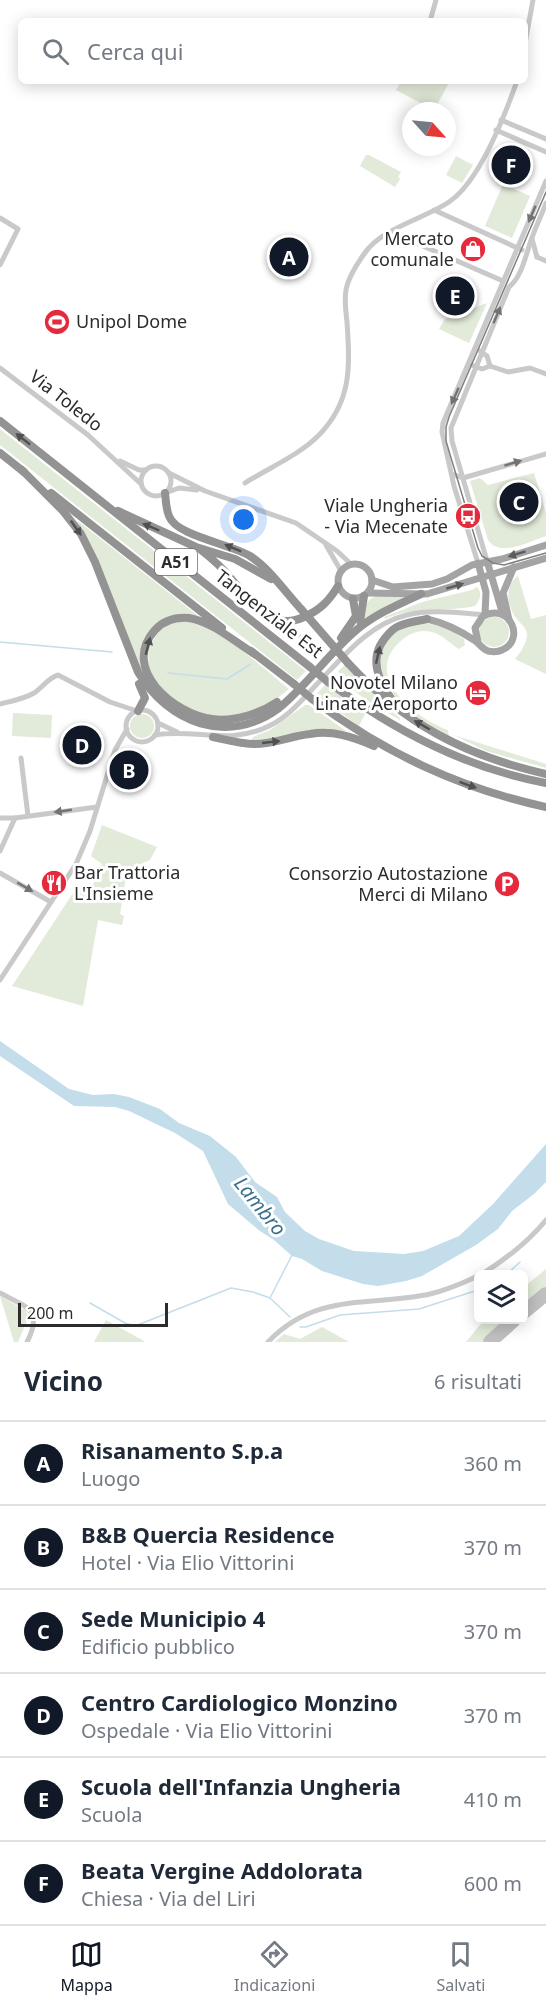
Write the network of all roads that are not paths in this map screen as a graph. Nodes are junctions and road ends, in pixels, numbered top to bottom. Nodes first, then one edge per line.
1 (436, 0) edge
2 (533, 0) edge
3 (431, 18) edge
4 (528, 27) edge
5 (516, 84) edge
6 (501, 120) junction
7 (511, 124) junction
8 (496, 130) junction
9 (506, 134) junction
10 (546, 139) edge
11 (546, 152) edge
12 (546, 181) edge
13 (546, 203) edge
14 (434, 210) junction
15 (0, 218) edge
16 (391, 232) junction
17 (532, 237) junction
18 (520, 249) junction
19 (537, 257) junction
20 (546, 261) edge
21 (523, 264) junction
22 (0, 265) edge
23 (503, 281) junction
24 (478, 351) junction
25 (469, 364) junction
26 (490, 366) junction
27 (477, 367) junction
28 (0, 368) edge
29 (546, 374) edge
30 (0, 421) edge
31 (442, 428) junction
32 (451, 428) junction
33 (0, 453) edge
34 (546, 454) edge
35 (113, 458) junction
36 (22, 470) junction
37 (146, 470) junction
38 (169, 473) junction
39 (452, 474) junction
40 (463, 478) junction
41 (245, 483) dead end
42 (141, 484) junction
43 (205, 491) junction
44 (166, 493) junction
45 (107, 506) junction
46 (325, 543) junction
47 (546, 545) edge
48 (196, 547) junction
49 (546, 558) edge
50 (488, 561) junction
51 (351, 564) junction
52 (478, 564) junction
53 (514, 567) junction
54 (341, 571) junction
55 (491, 575) junction
56 (482, 577) junction
57 (372, 580) junction
58 (278, 584) junction
59 (338, 586) junction
60 (366, 594) junction
61 (421, 594) junction
62 (353, 598) junction
63 (485, 615) junction
64 (116, 616) junction
65 (506, 617) junction
66 (427, 619) junction
67 (384, 624) junction
68 (354, 632) junction
69 (478, 642) junction
70 (253, 653) junction
71 (0, 704) edge
72 (123, 707) junction
73 (397, 708) junction
74 (138, 711) junction
75 (128, 719) junction
76 (158, 723) junction
77 (127, 729) junction
78 (177, 732) junction
79 (155, 735) junction
80 (213, 737) junction
81 (134, 739) junction
82 (117, 747) junction
83 (21, 758) dead end
84 (414, 763) junction
85 (546, 774) edge
86 (546, 783) edge
87 (97, 807) junction
88 (546, 807) edge
89 (28, 816) junction
90 (0, 818) edge
91 (15, 818) junction
92 (0, 851) edge
93 (0, 873) edge
94 (51, 902) junction
95 (2, 973) edge
96 (0, 980) edge
97 (546, 1220) edge
98 (487, 1270) edge
99 (474, 1278) edge
100 (0, 1293) edge
101 (27, 1342) edge
102 (268, 1342) edge

1 - 3 street
2 - 4 street
5 - 6 street
6 - 7 street
6 - 8 street
7 - 9 street
7 - 10 street
8 - 9 street
8 - 14 street
9 - 11 street
12 -> 18 street
13 - 17 street
14 - 16 street
14 - 18 street
15 - 22 street
16 - 23 street
16 - 41 street
17 - 19 street
17 - 21 street
18 - 23 street
19 - 20 street
19 - 21 street
24 -> 21 street
23 - 24 street
24 - 25 street
24 - 26 street
24 - 27 street
25 - 27 street
25 -> 31 street
26 - 27 street
26 - 29 street
27 - 32 street
28 - 35 street, Via Toledo
45 -> 30 highway, Tangenziale Est / A51
31 - 32 street
31 - 39 street
32 - 40 street
33 - 36 highway, A51
40 -> 34 street
35 - 37 street
35 - 42 street, Via Toledo
36 -> 64 highway
36 - 70 highway, A51
37 - 38 street
37 - 42 street
38 - 43 street
38 - 44 street
39 - 40 street
39 - 52 street
40 - 50 street
42 - 44 street
43 - 44 street
43 - 46 street
58 -> 44 highway
48 -> 45 highway
45 - 86 highway, Tangenziale Est / A51, bridge
46 - 51 street
46 - 54 street
47 -> 50 main road
48 - 58 highway
48 - 59 highway
49 - 53 main road
50 - 52 main road
50 - 55 main road
51 - 54 main road
51 - 57 main road
52 - 56 main road
52 - 57 main road
53 - 55 main road
53 - 65 main road
54 - 59 main road
55 - 56 main road
55 - 65 main road
61 -> 56 main road
56 - 63 main road
57 - 60 main road
58 - 73 highway, bridge
59 - 62 main road
60 - 61 main road
60 - 62 main road
60 - 68 highway
61 - 68 highway
62 -> 70 highway
63 - 65 main road
63 - 67 street
63 - 69 main road
64 - 68 highway
64 - 74 highway
65 - 69 main road
66 - 67 street
66 - 69 main road
73 -> 66 highway
67 - 80 street
70 - 84 highway, A51, bridge
71 - 72 street
72 - 74 street
72 - 75 street
85 -> 73 highway
74 - 75 street
74 - 76 street
75 - 77 street
76 - 78 street
76 - 79 street
77 - 81 street
77 - 82 street
78 - 79 street
78 - 80 street
79 - 81 street
80 -> 84 highway
81 - 82 street
82 - 87 street
83 - 89 street
84 -> 88 highway, A51
87 -> 89 street
87 - 94 street
89 - 91 street
90 - 91 street
91 - 92 street
93 -> 94 street
94 - 95 street
95 - 96 street
97 - 98 street
99 - 102 street
100 - 101 street

